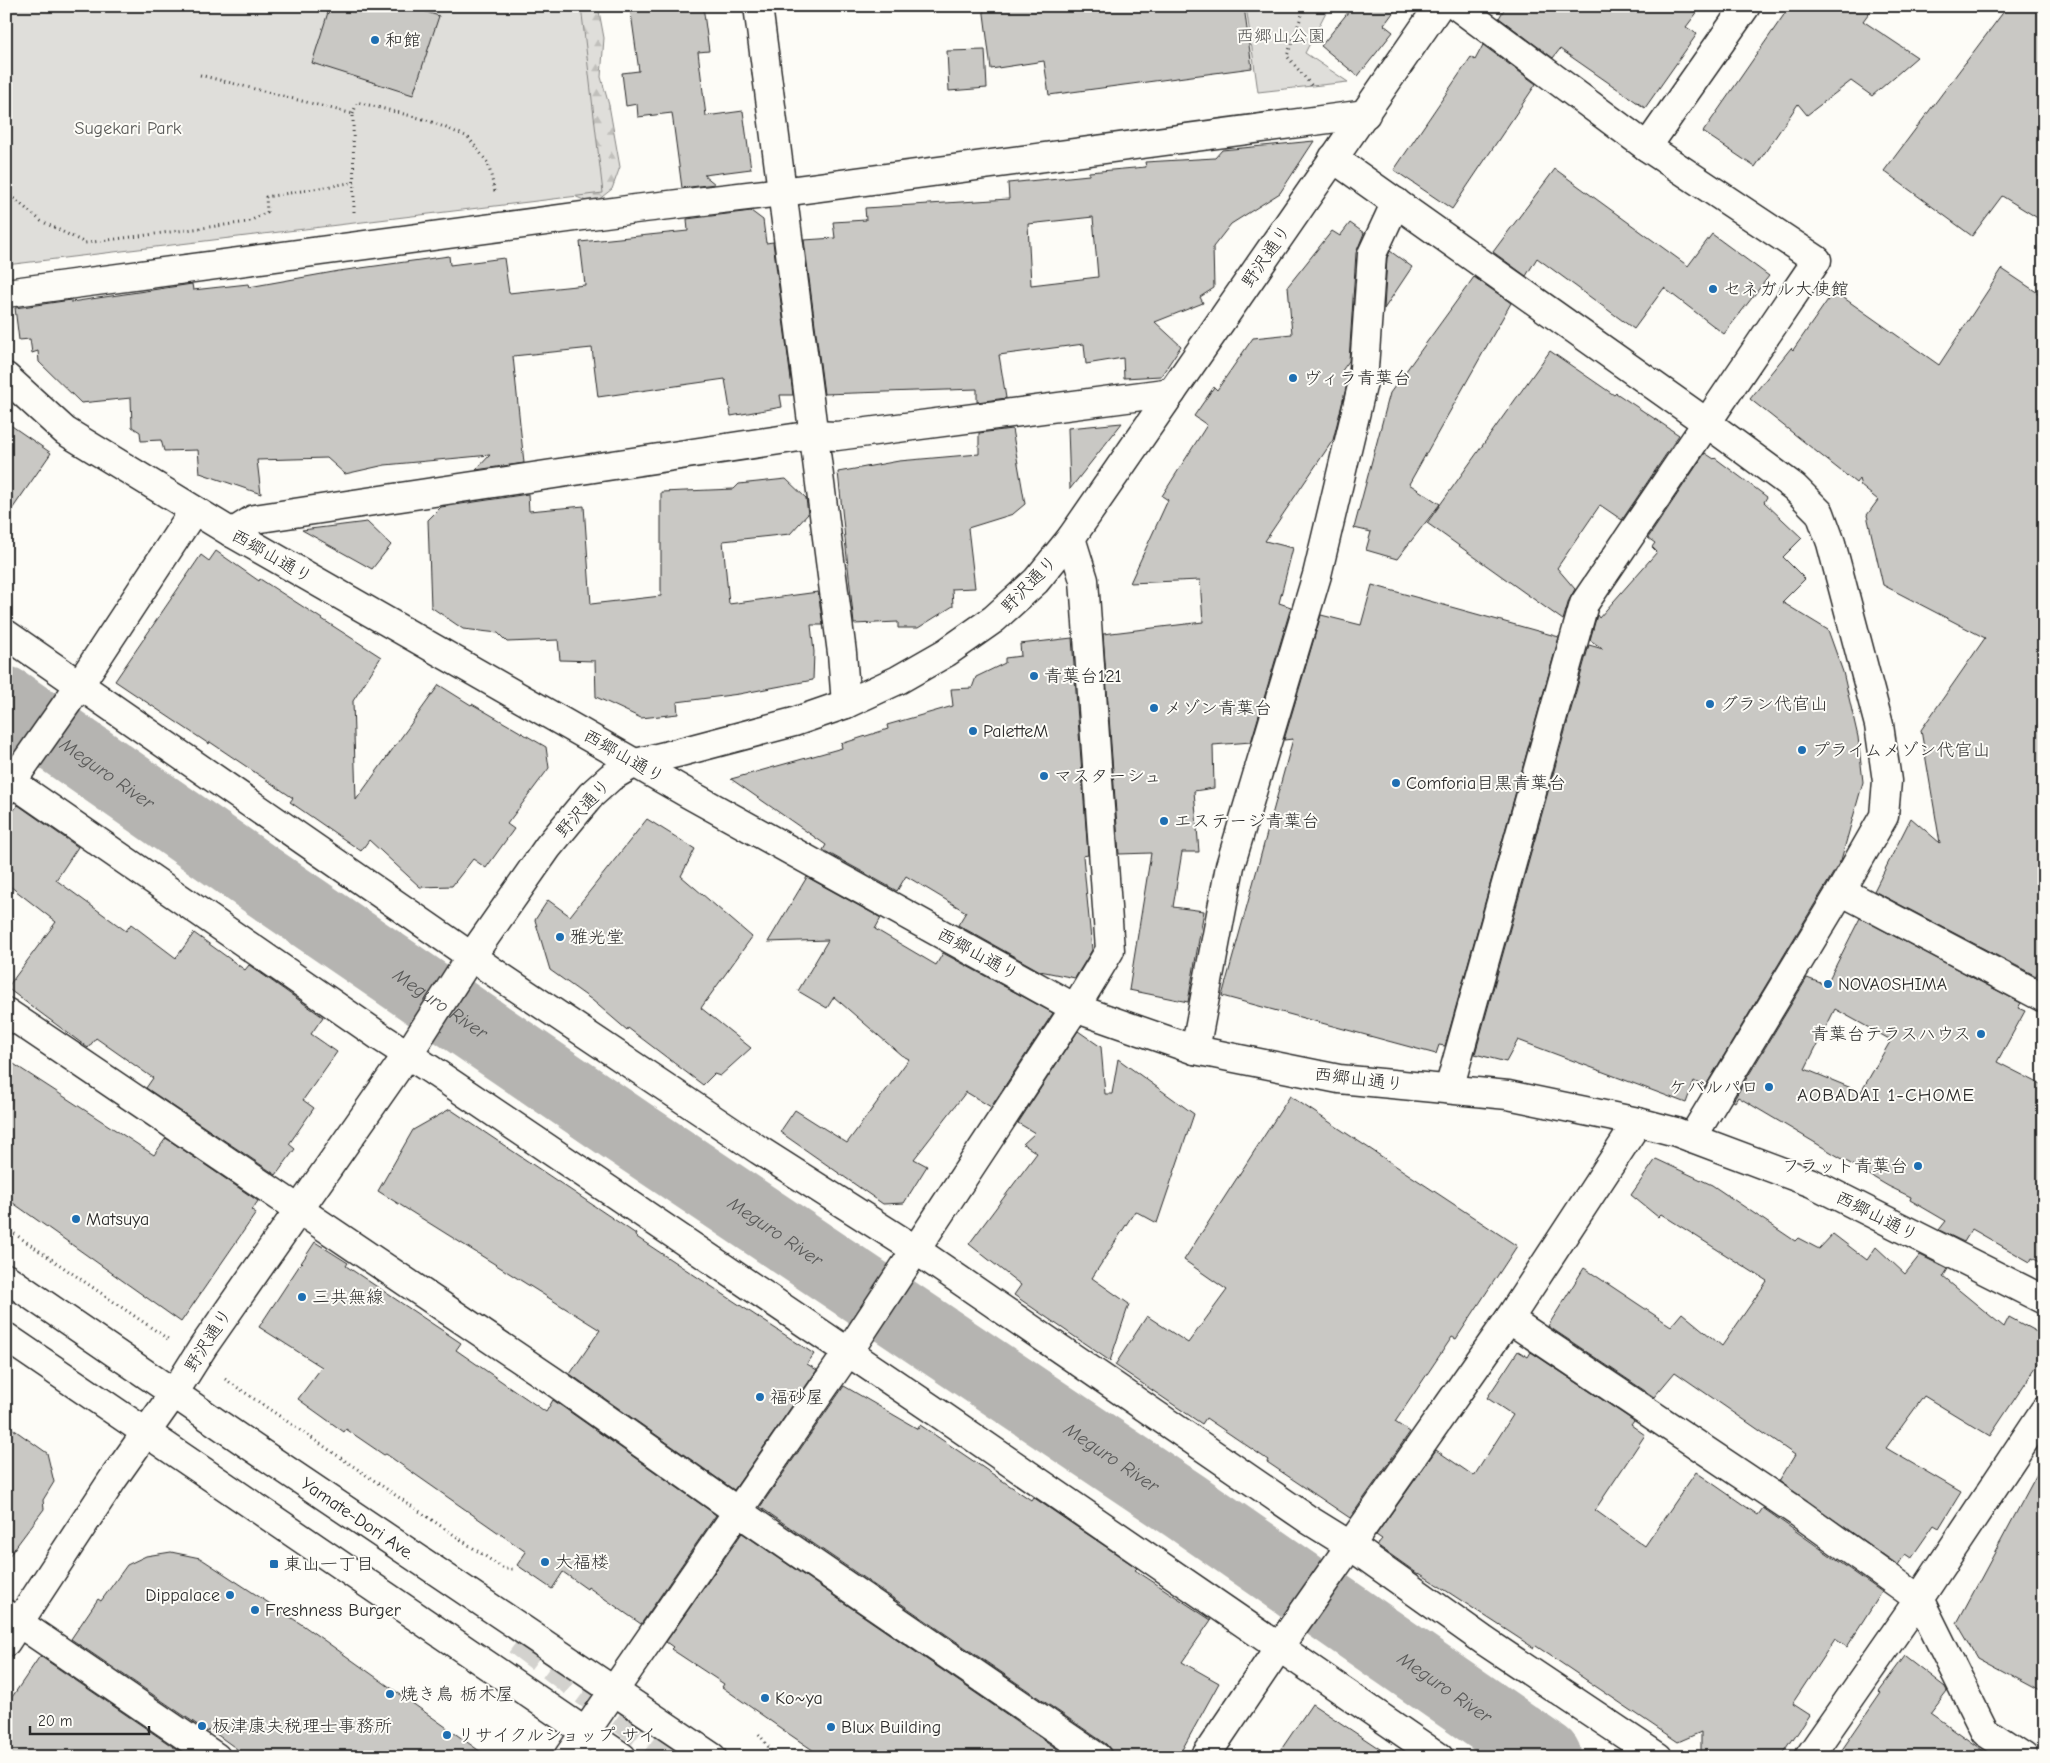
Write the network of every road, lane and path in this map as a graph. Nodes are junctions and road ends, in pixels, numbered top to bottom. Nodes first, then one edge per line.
1 (758, 6) edge
2 (1305, 6) edge
3 (1439, 6) edge
4 (1457, 6) edge
5 (1746, 6) edge
6 (200, 75) dead end
7 (1312, 87) dead end
8 (352, 114) junction
9 (1366, 114) junction
10 (1647, 147) junction
11 (1333, 158) junction
12 (355, 182) junction
13 (6, 192) edge
14 (782, 192) junction
15 (1396, 202) junction
16 (503, 226) junction
17 (354, 247) junction
18 (6, 293) edge
19 (6, 378) edge
20 (1172, 392) junction
21 (1707, 423) junction
22 (813, 435) junction
23 (194, 510) junction
24 (232, 533) junction
25 (1071, 538) junction
26 (6, 634) edge
27 (75, 691) junction
28 (846, 704) junction
29 (634, 763) junction
30 (11, 780) edge
31 (1841, 891) junction
32 (468, 962) junction
33 (2044, 998) edge
34 (1075, 1008) junction
35 (6, 1012) edge
36 (411, 1048) junction
37 (1195, 1050) junction
38 (1449, 1089) junction
39 (1638, 1122) junction
40 (1692, 1138) junction
41 (297, 1210) junction
42 (6, 1228) edge
43 (911, 1257) junction
44 (6, 1278) edge
45 (2044, 1300) edge
46 (1509, 1319) junction
47 (6, 1337) edge
48 (172, 1342) dead end
49 (852, 1346) junction
50 (221, 1376) dead end
51 (174, 1392) junction
52 (2044, 1411) edge
53 (146, 1433) junction
54 (737, 1511) junction
55 (1346, 1553) junction
56 (514, 1569) dead end
57 (1918, 1599) junction
58 (11, 1626) edge
59 (1284, 1641) junction
60 (615, 1690) junction
61 (585, 1732) junction
62 (759, 1734) dead end
63 (216, 1757) edge
64 (568, 1757) edge
65 (622, 1757) edge
66 (712, 1757) edge
67 (779, 1757) edge
68 (1097, 1757) edge
69 (1206, 1757) edge
70 (1439, 1757) edge
71 (1658, 1757) edge
72 (1808, 1757) edge
73 (2023, 1757) edge

1 - 14 street
2 - 7 path
3 - 9 street, 野沢通り
4 - 10 street
5 - 10 street
6 - 8 path
8 - 12 path
8 - 16 path
9 - 11 street, 野沢通り
9 - 14 street
10 - 21 street
11 - 15 street
11 - 20 street, 野沢通り
12 - 13 path
12 - 17 path
14 - 16 street
14 - 22 street
15 - 21 street
15 - 37 street
16 - 17 street
17 - 18 street
19 - 23 street, 西郷山通り
20 - 22 street
20 - 25 street, 野沢通り
21 - 31 street
21 - 38 street
22 - 24 street
22 - 28 street
23 - 24 street, 西郷山通り
23 - 27 street
24 - 29 street, 西郷山通り
25 - 28 street, 野沢通り
25 - 34 street
26 - 27 street
27 - 30 street
27 - 32 street
28 - 29 street, 野沢通り
29 - 32 street, 野沢通り
29 - 34 street, 西郷山通り
30 - 36 street
31 - 33 street
31 - 40 street
32 - 36 street, 野沢通り
32 - 43 street
34 - 37 street, 西郷山通り
34 - 43 street
35 - 41 street
36 - 41 street, 野沢通り
36 - 49 street
37 - 38 street, 西郷山通り
38 - 39 street, 西郷山通り
39 - 40 street, 西郷山通り
39 - 46 street
40 - 45 street, 西郷山通り
41 - 51 street, 野沢通り
41 - 54 street
42 - 48 path
43 - 49 street
43 - 55 street
44 - 51 street, Yamate-Dori Ave.
46 - 55 street
46 - 57 street
47 - 53 street
49 - 54 street
49 - 59 street
50 - 56 path
51 - 53 street, 野沢通り
51 - 60 street, Yamate-Dori Ave.
52 - 57 street
53 - 58 street, 野沢通り
53 - 61 street
54 - 60 street
54 - 68 street
55 - 59 street
55 - 71 street
57 - 72 street
57 - 73 street
58 - 63 street
59 - 69 street
59 - 70 street
60 - 61 street
60 - 66 street, Yamate-Dori Ave.
61 - 64 street
61 - 65 street
62 - 67 path

